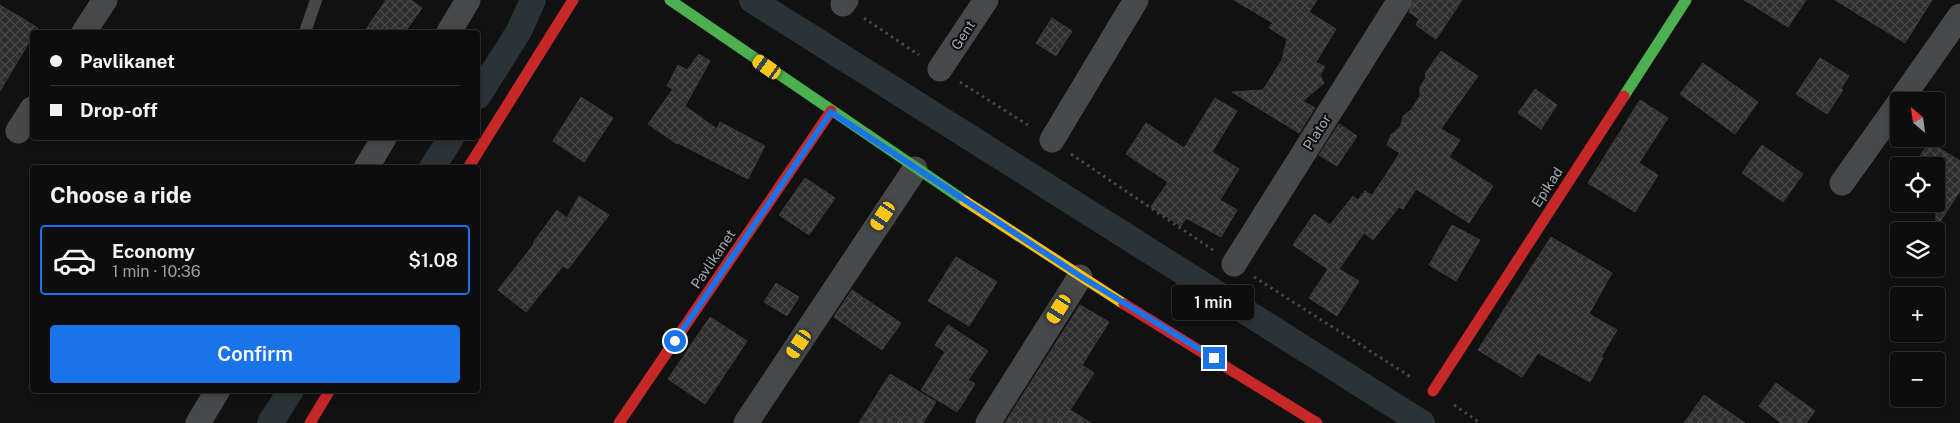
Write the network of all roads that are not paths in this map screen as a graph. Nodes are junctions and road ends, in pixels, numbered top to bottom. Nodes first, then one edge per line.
1 (105, 0) edge
2 (316, 0) edge
3 (468, 0) edge
4 (573, 0) edge
5 (670, 0) edge
6 (986, 0) edge
7 (1136, 0) edge
8 (1400, 0) edge
9 (1686, 0) edge
10 (1960, 16) edge
11 (85, 30) edge
12 (306, 30) edge
13 (450, 30) edge
14 (940, 69) road end
15 (1906, 92) edge
16 (831, 112) junction
17 (30, 113) edge
18 (1890, 115) edge
19 (18, 131) dead end
20 (383, 140) edge
21 (1052, 140) road end
22 (368, 165) edge
23 (470, 165) edge
24 (915, 169) junction
25 (1842, 183) dead end
26 (1234, 264) road end
27 (1080, 276) junction
28 (1433, 391) road end
29 (216, 393) edge
30 (328, 393) edge
31 (198, 423) edge
32 (310, 423) edge
33 (619, 423) edge
34 (746, 423) edge
35 (988, 423) edge
36 (1318, 423) edge

1 - 11 street
2 - 12 lane
3 - 13 street
4 - 23 street
5 - 16 street
6 - 14 street, Gent
7 - 21 street
8 - 26 street, Plator
9 - 28 street, Epikad
10 - 15 street
16 - 24 street
16 - 33 street, Pavlikanet
17 - 19 street
18 - 25 street
20 - 22 street
24 - 27 street
24 - 34 street
27 - 35 street
27 - 36 street
29 - 31 street
30 - 32 street

